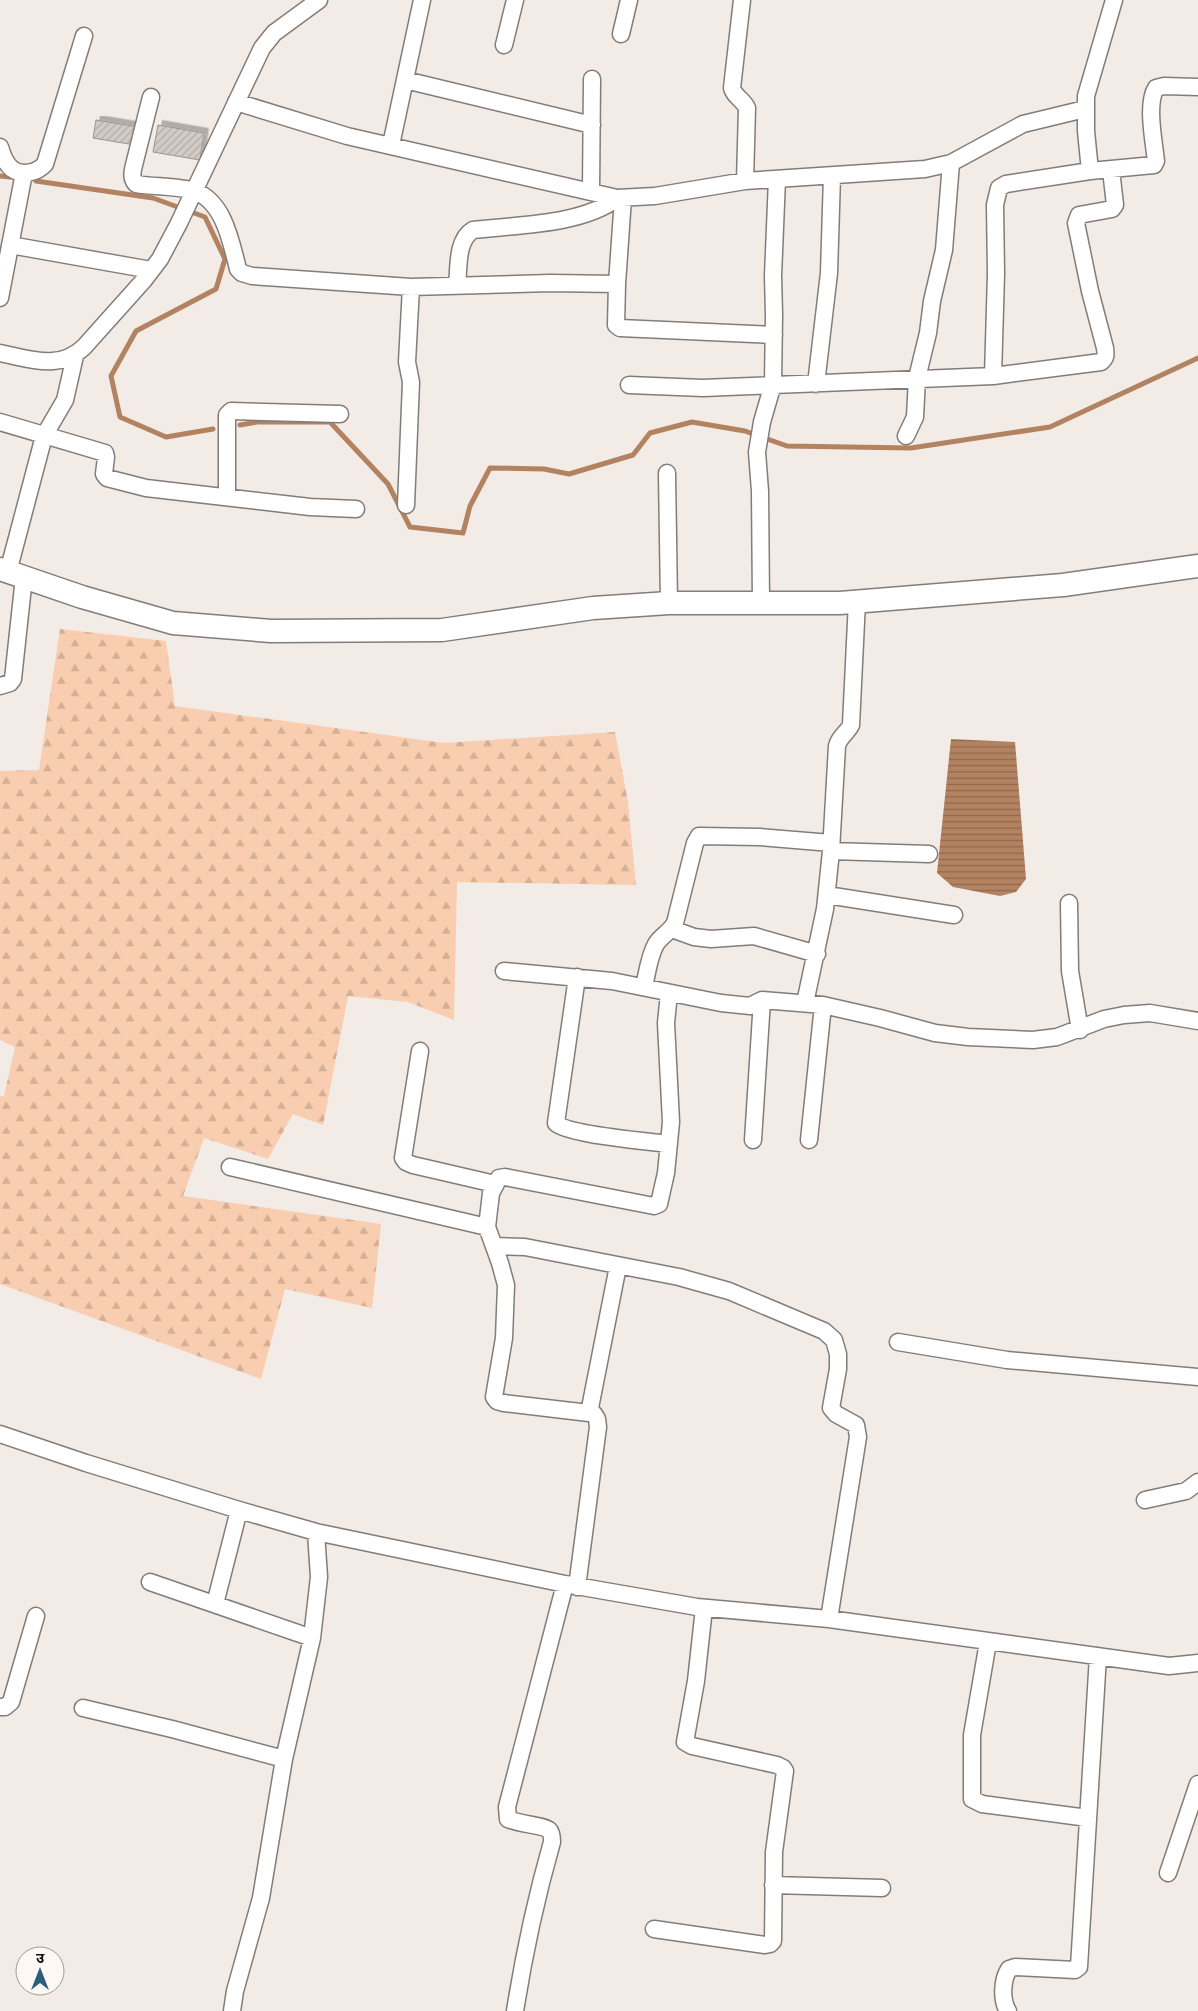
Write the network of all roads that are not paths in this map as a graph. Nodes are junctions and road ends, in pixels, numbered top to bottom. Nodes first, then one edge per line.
1 (319, 0) edge
2 (422, 0) edge
3 (515, 0) edge
4 (629, 0) edge
5 (742, 0) edge
6 (1114, 0) edge
7 (621, 34) dead end
8 (84, 36) dead end
9 (504, 44) dead end
10 (592, 79) dead end
11 (405, 80) junction
12 (1198, 87) edge
13 (151, 97) dead end
14 (236, 102) junction
15 (1085, 109) junction
16 (592, 125) junction
17 (390, 145) junction
18 (0, 147) edge
19 (951, 162) junction
20 (1111, 170) junction
21 (1090, 171) junction
22 (24, 173) junction
23 (832, 176) junction
24 (777, 179) junction
25 (744, 181) junction
26 (591, 192) junction
27 (192, 194) junction
28 (620, 198) junction
29 (10, 245) junction
30 (151, 270) junction
31 (617, 284) junction
32 (458, 286) junction
33 (410, 287) junction
34 (0, 298) edge
35 (774, 335) junction
36 (0, 353) edge
37 (75, 356) junction
38 (993, 376) junction
39 (917, 378) junction
40 (773, 384) junction
41 (816, 384) junction
42 (629, 385) dead end
43 (340, 414) dead end
44 (0, 422) edge
45 (44, 436) junction
46 (906, 436) dead end
47 (667, 473) dead end
48 (227, 496) junction
49 (406, 505) dead end
50 (356, 509) dead end
51 (1198, 566) edge
52 (11, 573) edge
53 (857, 601) junction
54 (669, 603) junction
55 (761, 603) junction
56 (0, 686) edge
57 (831, 847) junction
58 (929, 854) dead end
59 (827, 895) junction
60 (1069, 902) dead end
61 (954, 915) dead end
62 (672, 929) junction
63 (817, 954) junction
64 (504, 971) dead end
65 (576, 977) junction
66 (644, 987) junction
67 (669, 993) junction
68 (762, 1000) junction
69 (805, 1003) junction
70 (823, 1005) junction
71 (1198, 1021) edge
72 (1080, 1030) junction
73 (420, 1051) dead end
74 (753, 1140) dead end
75 (809, 1140) dead end
76 (669, 1144) junction
77 (230, 1167) dead end
78 (495, 1184) junction
79 (487, 1227) junction
80 (494, 1246) junction
81 (618, 1266) junction
82 (898, 1342) dead end
83 (1198, 1377) edge
84 (589, 1412) junction
85 (0, 1434) edge
86 (1198, 1482) edge
87 (1145, 1500) dead end
88 (239, 1510) junction
89 (316, 1532) junction
90 (150, 1582) dead end
91 (571, 1585) junction
92 (215, 1604) junction
93 (704, 1608) junction
94 (36, 1616) dead end
95 (828, 1619) junction
96 (312, 1638) junction
97 (988, 1642) junction
98 (1098, 1656) junction
99 (1198, 1663) edge
100 (0, 1707) edge
101 (83, 1708) dead end
102 (284, 1760) junction
103 (1198, 1784) edge
104 (1088, 1818) junction
105 (1168, 1872) dead end
106 (773, 1885) junction
107 (882, 1888) dead end
108 (654, 1928) dead end
109 (232, 2011) edge
110 (515, 2011) edge
111 (1008, 2011) edge

1 - 14 street
2 - 11 street
3 - 9 street
4 - 7 street
5 - 25 street
6 - 15 street
8 - 22 street
10 - 16 street
11 - 16 street
11 - 17 street
12 - 20 street
13 - 27 street
14 - 17 street
14 - 27 street
15 - 19 street
15 - 21 street
16 - 26 street
17 - 26 street
18 - 22 street
19 - 23 street
19 - 39 street
20 - 21 street
20 - 38 street
21 - 38 street
22 - 29 street
23 - 24 street
23 - 41 street
24 - 25 street
24 - 35 street
25 - 28 street
26 - 28 street
27 - 30 street
27 - 33 street
28 - 31 street
28 - 32 street
29 - 30 street
29 - 34 street
30 - 37 street
31 - 32 street
31 - 35 street
32 - 33 street
33 - 49 street
35 - 40 street
36 - 37 street
37 - 45 street
38 - 39 street
39 - 41 street
39 - 46 street
40 - 41 street
40 - 42 street
40 - 55 street
43 - 48 street
44 - 45 street
45 - 48 street
45 - 52 street
47 - 54 street
48 - 50 street
51 - 53 street
52 - 54 street
52 - 56 street
53 - 55 street
53 - 57 street
54 - 55 street
57 - 58 street
57 - 59 street
57 - 62 street
59 - 61 street
59 - 63 street
60 - 72 street
62 - 63 street
62 - 66 street
63 - 69 street
64 - 65 street
65 - 66 street
65 - 76 street
66 - 67 street
67 - 68 street
67 - 76 street
68 - 69 street
68 - 74 street
69 - 70 street
70 - 72 street
70 - 75 street
71 - 72 street
73 - 78 street
76 - 78 street
77 - 79 street
78 - 79 street
79 - 80 street
80 - 81 street
80 - 84 street
81 - 84 street
81 - 95 street
82 - 83 street
84 - 91 street
85 - 88 street
86 - 87 street
88 - 89 street
88 - 92 street
89 - 91 street
89 - 96 street
90 - 92 street
91 - 93 street
91 - 110 street
92 - 96 street
93 - 95 street
93 - 106 street
94 - 100 street
95 - 97 street
96 - 102 street
97 - 98 street
97 - 104 street
98 - 99 street
98 - 104 street
101 - 102 street
102 - 109 street
103 - 105 street
104 - 111 street
106 - 107 street
106 - 108 street

